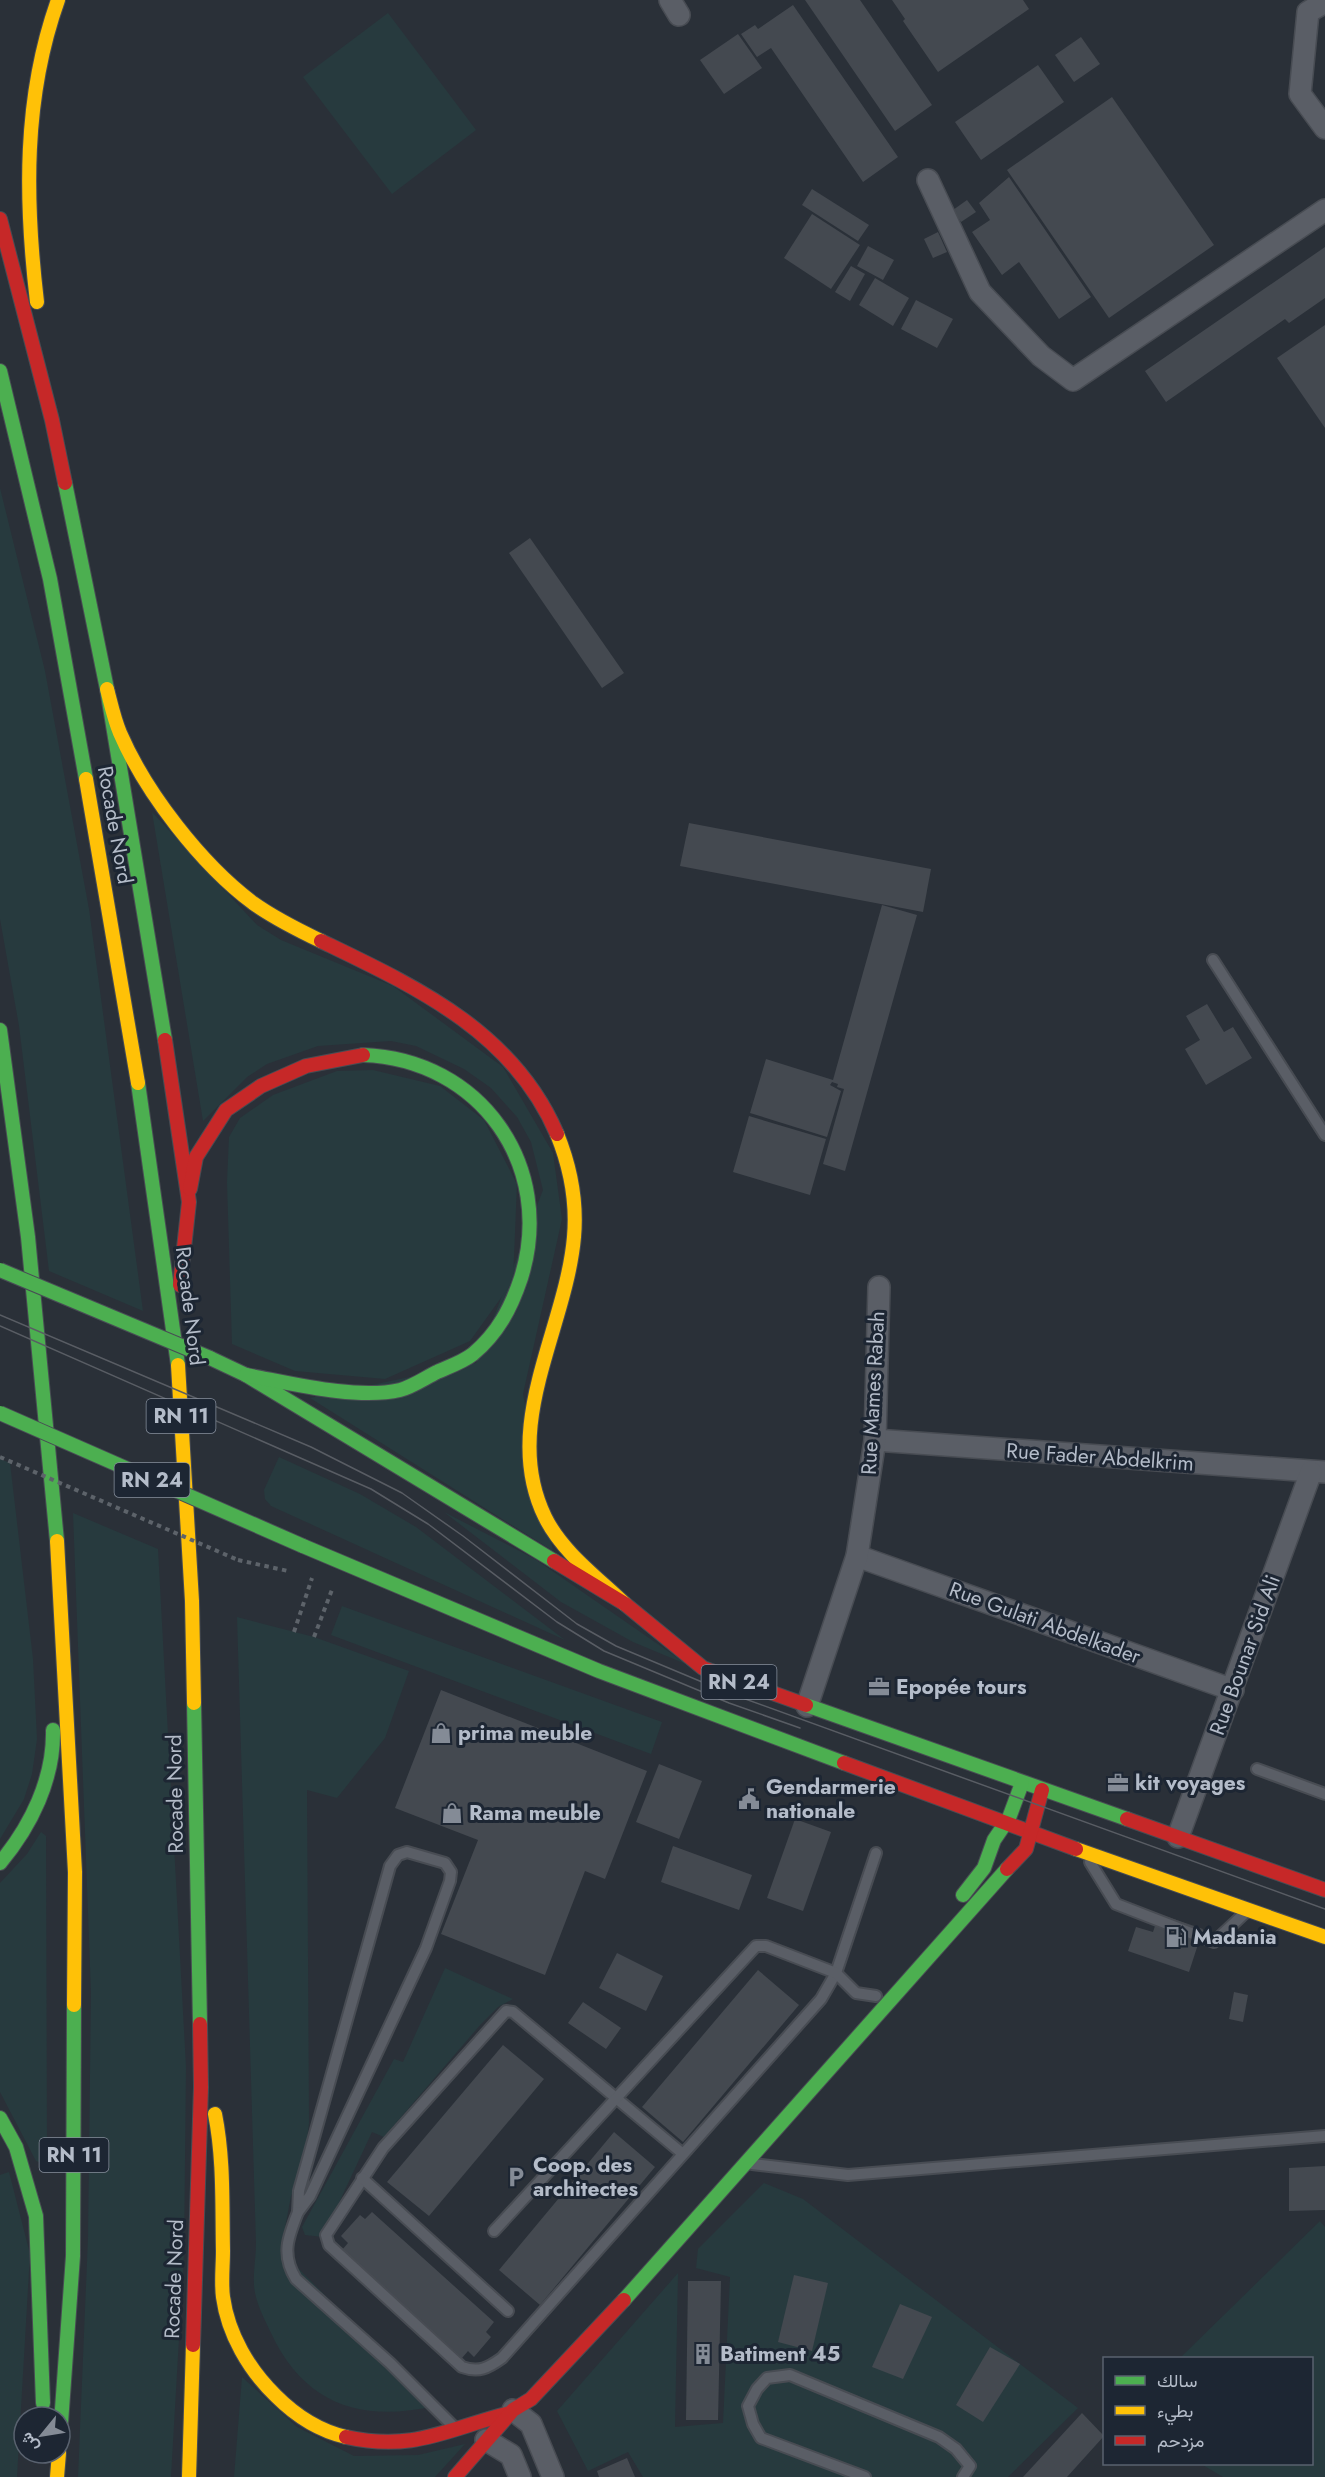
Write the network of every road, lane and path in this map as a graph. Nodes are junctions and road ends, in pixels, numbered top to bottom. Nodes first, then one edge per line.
1 (58, 0) edge
2 (1325, 2) edge
3 (1325, 128) edge
4 (928, 180) dead end
5 (1325, 210) edge
6 (0, 219) edge
7 (0, 371) edge
8 (52, 420) junction
9 (108, 689) junction
10 (1213, 960) dead end
11 (0, 1030) edge
12 (0, 1134) edge
13 (1325, 1135) edge
14 (189, 1202) junction
15 (28, 1238) junction
16 (0, 1270) edge
17 (879, 1287) dead end
18 (174, 1331) junction
19 (246, 1375) junction
20 (0, 1413) edge
21 (874, 1440) junction
22 (0, 1456) edge
23 (1318, 1472) edge
24 (56, 1518) junction
25 (857, 1556) junction
26 (238, 1560) dead end
27 (312, 1577) dead end
28 (334, 1585) dead end
29 (624, 1604) junction
30 (294, 1632) dead end
31 (314, 1637) dead end
32 (1233, 1690) junction
33 (807, 1706) junction
34 (1257, 1769) dead end
35 (1022, 1783) junction
36 (1042, 1790) junction
37 (1325, 1794) edge
38 (1006, 1824) junction
39 (1030, 1832) junction
40 (1178, 1837) junction
41 (1082, 1849) junction
42 (876, 1853) dead end
43 (0, 1863) edge
44 (1325, 1890) edge
45 (952, 1908) dead end
46 (1249, 1910) junction
47 (1325, 1937) edge
48 (914, 1952) dead end
49 (836, 1973) junction
50 (876, 1996) junction
51 (201, 2087) junction
52 (616, 2097) junction
53 (0, 2118) edge
54 (1325, 2136) edge
55 (16, 2147) junction
56 (0, 2148) edge
57 (683, 2154) junction
58 (744, 2163) junction
59 (362, 2178) junction
60 (719, 2184) junction
61 (298, 2212) junction
62 (494, 2231) dead end
63 (625, 2277) dead end
64 (508, 2311) dead end
65 (593, 2312) dead end
66 (43, 2405) edge
67 (62, 2405) edge
68 (511, 2411) junction
69 (457, 2430) junction
70 (486, 2440) junction
71 (189, 2477) edge
72 (455, 2477) edge
73 (520, 2477) edge
74 (553, 2477) edge
75 (865, 2477) edge
76 (963, 2477) edge

1 - 8 main road
2 - 3 street
4 - 5 street
6 - 8 main road
7 - 18 main road, Rocade Nord / RN 11
8 - 9 main road
9 - 14 main road
9 - 29 main road
10 - 13 lane
11 - 15 main road, RN 11
12 - 15 main road
14 - 18 main road
14 - 19 main road
15 - 24 main road, RN 11
16 - 19 main road, RN 24, bridge
17 - 21 street, Rue Mames Rabah
18 - 51 main road, Rocade Nord / RN 11
19 - 29 main road, RN 24
20 - 38 main road, RN 24, bridge
21 - 23 street, Rue Fader Abdelkrim
21 - 25 street, Rue Mames Rabah
22 - 26 path, bridge
23 - 32 street, Rue Bounar Sid Ali
24 - 43 main road
24 - 67 main road, RN 11
25 - 32 street, Rue Gulati Abdelkader
25 - 33 street, Rue Mames Rabah
27 - 30 path
28 - 31 path
29 - 33 main road, RN 24
32 - 40 street, Rue Bounar Sid Ali
33 - 35 main road, RN 24
34 - 37 lane
35 - 36 main road, RN 24
35 - 38 main road
36 - 39 main road
36 - 40 main road, RN 24
38 - 39 main road, RN 24
38 - 45 main road
39 - 41 main road, RN 24
39 - 58 main road
40 - 44 main road, RN 24
41 - 46 main road, RN 24
41 - 46 lane
42 - 49 lane
46 - 47 main road, RN 24
48 - 50 main road
49 - 50 lane
49 - 52 lane
49 - 57 lane
50 - 60 main road
51 - 69 main road
51 - 71 main road, Rocade Nord / RN 11
52 - 57 lane
52 - 59 lane
52 - 62 lane
53 - 55 main road
54 - 58 lane
55 - 56 lane
55 - 66 main road
57 - 59 lane
58 - 60 main road
59 - 64 lane
60 - 63 main road
60 - 68 main road
61 - 61 lane
61 - 69 lane
65 - 68 main road
68 - 69 main road
68 - 70 main road
68 - 74 street
70 - 72 main road
70 - 73 street
75 - 76 lane

